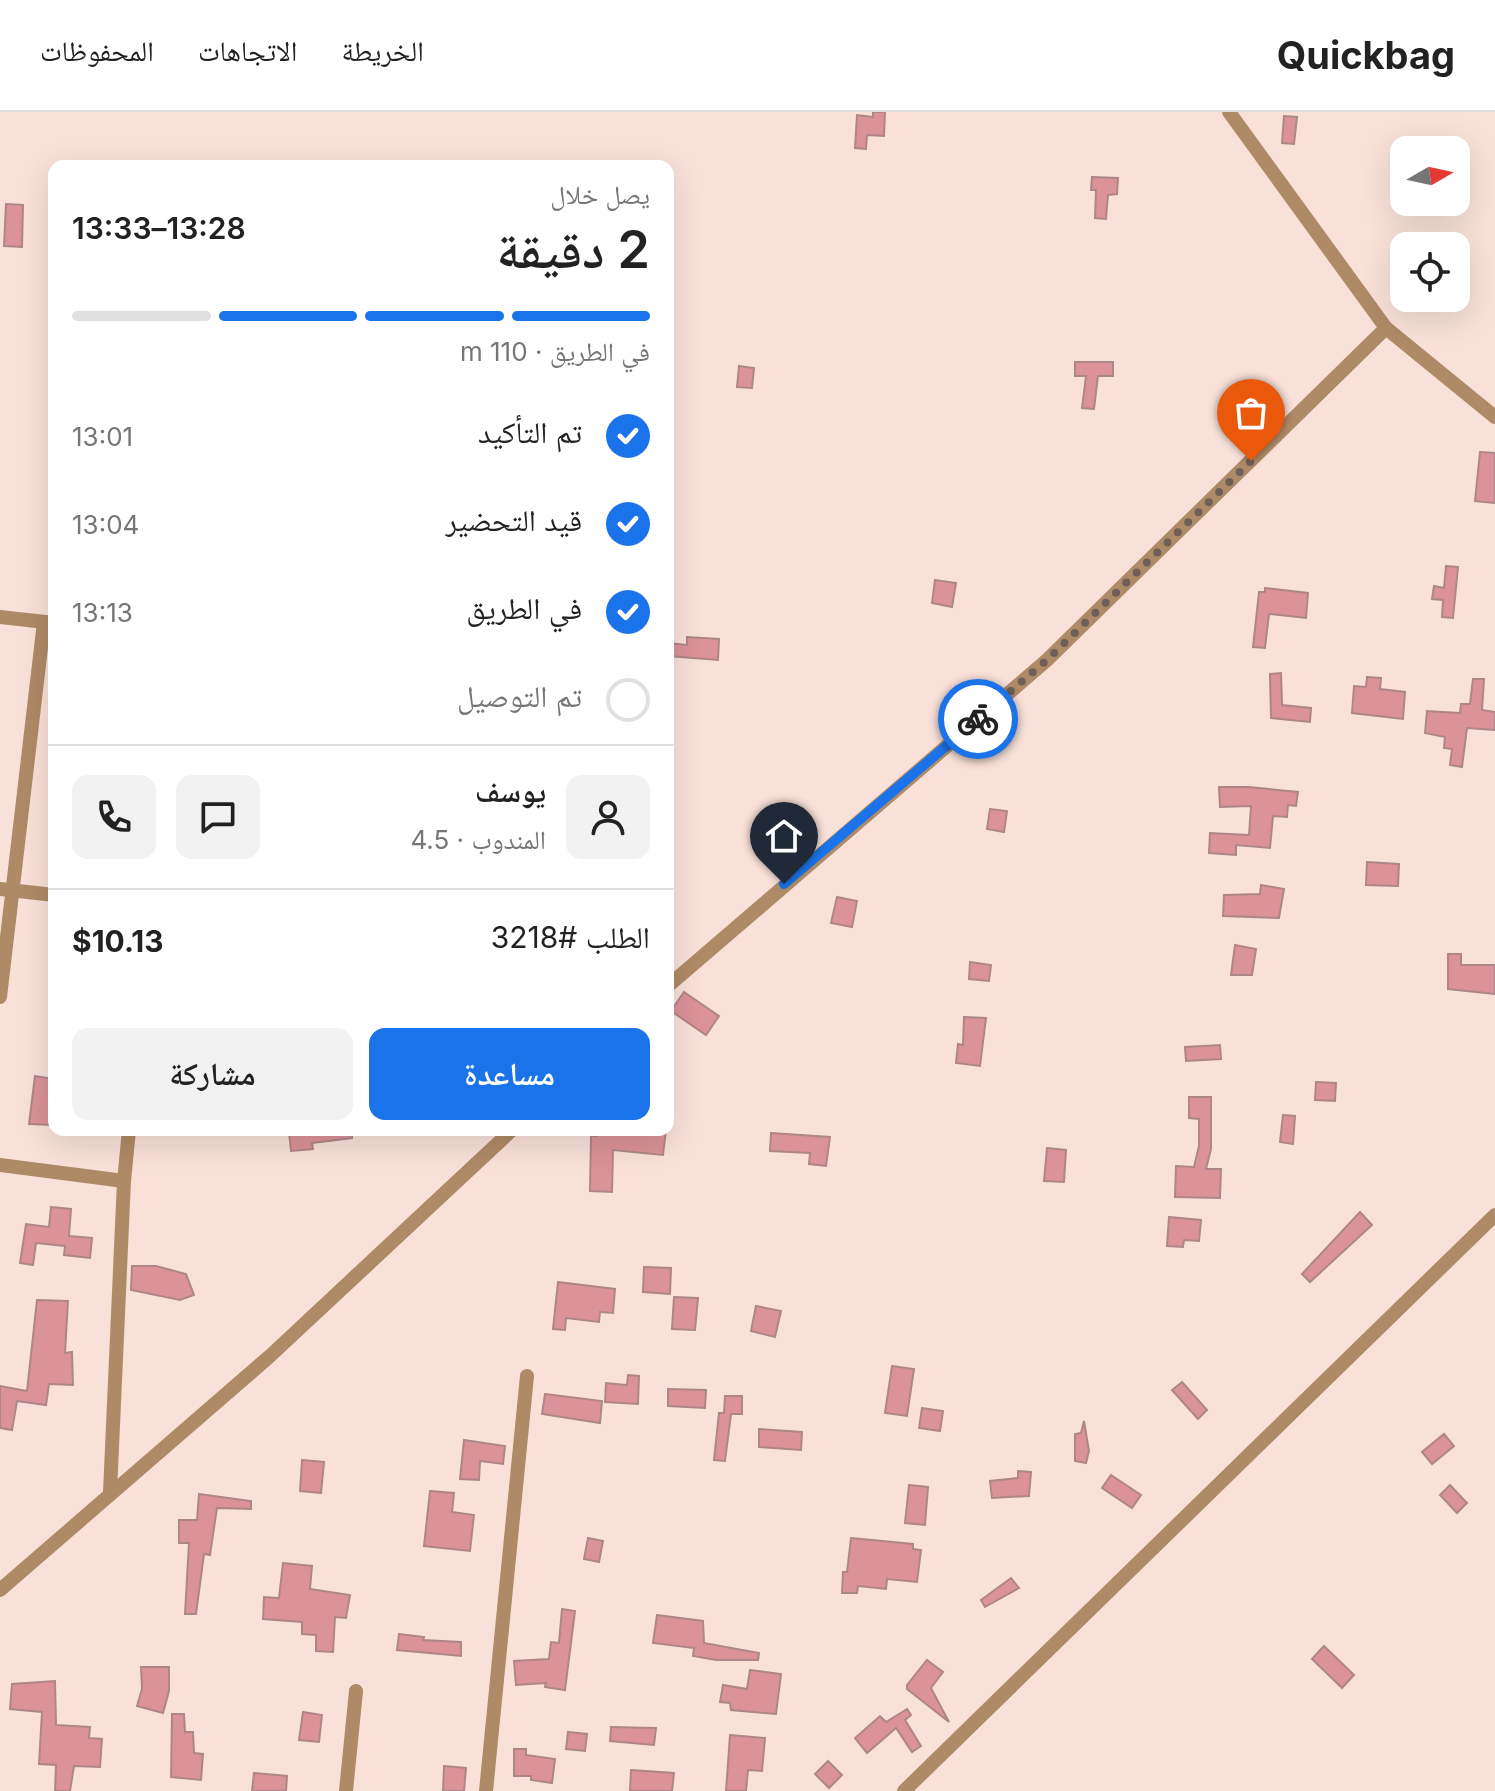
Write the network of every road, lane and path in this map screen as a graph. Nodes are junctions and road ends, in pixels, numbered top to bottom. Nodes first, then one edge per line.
1 (1229, 112) edge
2 (1386, 328) junction
3 (1495, 417) edge
4 (0, 617) edge
5 (48, 623) edge
6 (48, 629) edge
7 (6, 890) edge
8 (48, 894) edge
9 (674, 981) edge
10 (0, 997) edge
11 (128, 1136) edge
12 (506, 1136) edge
13 (0, 1165) edge
14 (124, 1181) junction
15 (1495, 1215) edge
16 (527, 1376) dead end
17 (110, 1492) junction
18 (0, 1590) edge
19 (356, 1691) dead end
20 (346, 1791) edge
21 (486, 1791) edge
22 (904, 1791) edge

1 - 2 street
2 - 3 street
2 - 9 street
4 - 5 street
6 - 7 street
7 - 8 street
7 - 10 street
11 - 14 street
12 - 17 street
13 - 14 street
14 - 17 street
15 - 22 street
16 - 21 street
17 - 18 street
19 - 20 street

